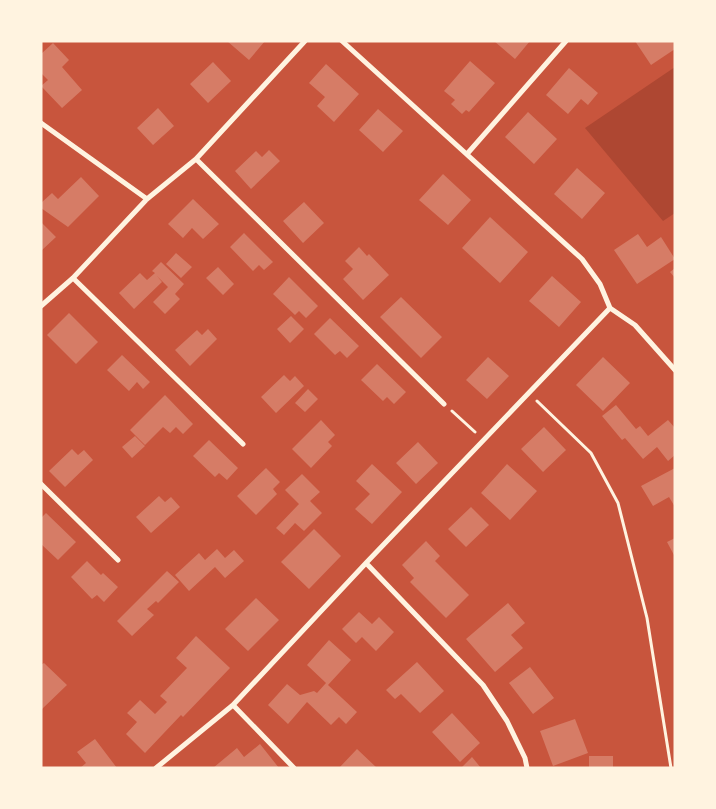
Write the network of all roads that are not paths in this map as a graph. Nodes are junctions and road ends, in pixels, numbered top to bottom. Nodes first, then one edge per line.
1 (305, 41) edge
2 (342, 41) edge
3 (566, 41) edge
4 (41, 123) edge
5 (467, 154) junction
6 (196, 159) junction
7 (147, 199) junction
8 (73, 278) junction
9 (41, 306) edge
10 (610, 308) junction
11 (675, 370) edge
12 (444, 404) road end
13 (243, 444) dead end
14 (41, 484) edge
15 (118, 560) dead end
16 (366, 563) junction
17 (233, 705) junction
18 (156, 768) edge
19 (294, 768) edge
20 (527, 768) edge

1 - 6 street
2 - 5 street
3 - 5 street
4 - 7 street
5 - 10 street
6 - 7 street
6 - 12 street
7 - 8 street
8 - 9 street
8 - 13 street
10 - 11 street
10 - 16 street
14 - 15 street
16 - 17 street
16 - 20 street
17 - 18 street
17 - 19 street

